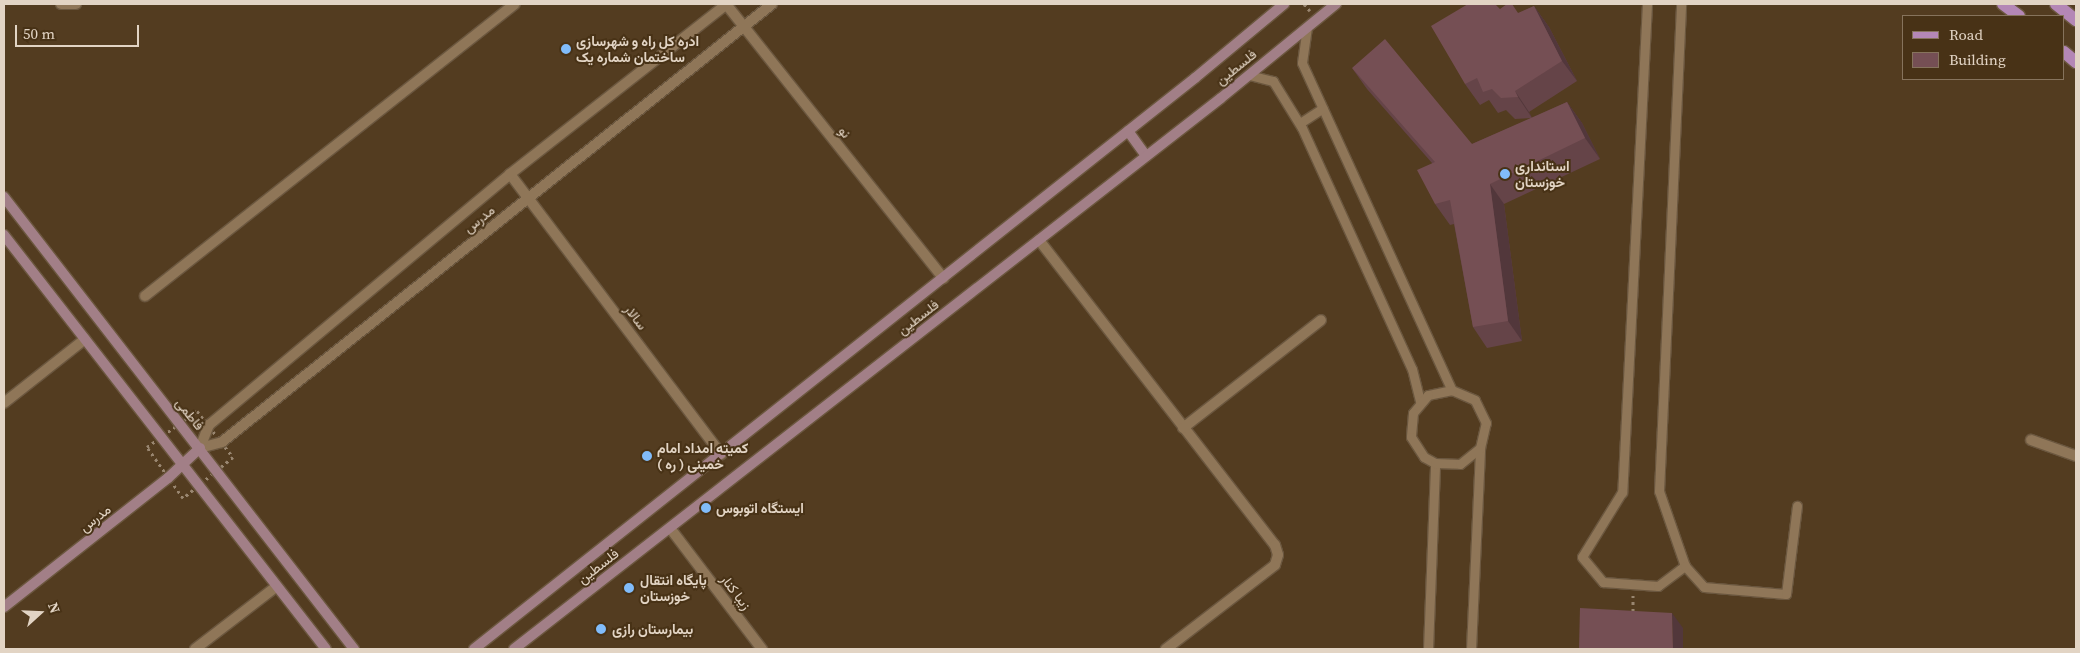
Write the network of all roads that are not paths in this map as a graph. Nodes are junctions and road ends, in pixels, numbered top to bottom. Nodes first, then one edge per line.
1 (61, 4) edge
2 (76, 4) edge
3 (515, 4) edge
4 (726, 4) edge
5 (772, 4) edge
6 (1284, 4) edge
7 (1336, 4) edge
8 (1647, 4) edge
9 (1681, 4) edge
10 (2003, 4) edge
11 (2056, 4) edge
12 (2018, 15) edge
13 (2076, 20) edge
14 (744, 26) junction
15 (1307, 27) junction
16 (2065, 53) edge
17 (2076, 62) edge
18 (1249, 74) junction
19 (1322, 108) junction
20 (1300, 123) junction
21 (1128, 131) junction
22 (1146, 156) junction
23 (510, 174) junction
24 (4, 197) edge
25 (529, 197) junction
26 (4, 235) edge
27 (1039, 240) junction
28 (943, 278) junction
29 (145, 296) dead end
30 (1321, 320) dead end
31 (85, 339) junction
32 (1452, 390) junction
33 (1420, 402) junction
34 (4, 403) edge
35 (1183, 428) junction
36 (2031, 440) dead end
37 (200, 448) junction
38 (1480, 448) junction
39 (721, 454) junction
40 (2076, 456) edge
41 (183, 463) junction
42 (1434, 463) junction
43 (1797, 506) dead end
44 (670, 528) junction
45 (1685, 566) junction
46 (278, 586) junction
47 (4, 607) edge
48 (1177, 640) junction
49 (195, 649) edge
50 (326, 649) edge
51 (354, 649) edge
52 (474, 649) edge
53 (514, 649) edge
54 (762, 649) edge
55 (1166, 649) edge
56 (1184, 649) edge
57 (1428, 649) edge
58 (1471, 649) edge

1 - 2 street
3 - 29 street
4 - 14 street, نو
4 - 23 street, مدرس
5 - 14 street, مدرس
6 - 21 street, فلسطین
7 - 15 street, فلسطین
8 - 45 lane
9 - 45 lane
10 - 12 main road
11 - 13 main road
14 - 25 street, مدرس
14 - 28 street, نو
15 - 18 street, فلسطین
15 - 19 lane
16 - 17 main road
18 - 20 lane
18 - 22 street, فلسطین
19 - 20 lane
19 - 32 lane
20 - 33 lane
21 - 22 street
21 - 28 street, فلسطین
22 - 27 street, فلسطین
23 - 25 street, سالار
23 - 37 street, مدرس
24 - 37 street, فاطمی
25 - 37 street, مدرس
25 - 39 street, سالار
26 - 31 street
27 - 35 street
27 - 44 street, فلسطین
28 - 39 street, فلسطین
30 - 35 street
31 - 34 street
31 - 41 street
32 - 33 lane
32 - 38 lane
33 - 42 lane
35 - 48 street
36 - 40 street
37 - 41 street, مدرس
37 - 51 street, فاطمی
38 - 42 lane
38 - 58 lane
39 - 52 street, فلسطین
41 - 46 street
41 - 47 street, مدرس
42 - 57 lane
43 - 45 lane
44 - 53 street, فلسطین
44 - 54 street, زیبا کنار
46 - 49 street
46 - 50 street
48 - 55 street
48 - 56 street

